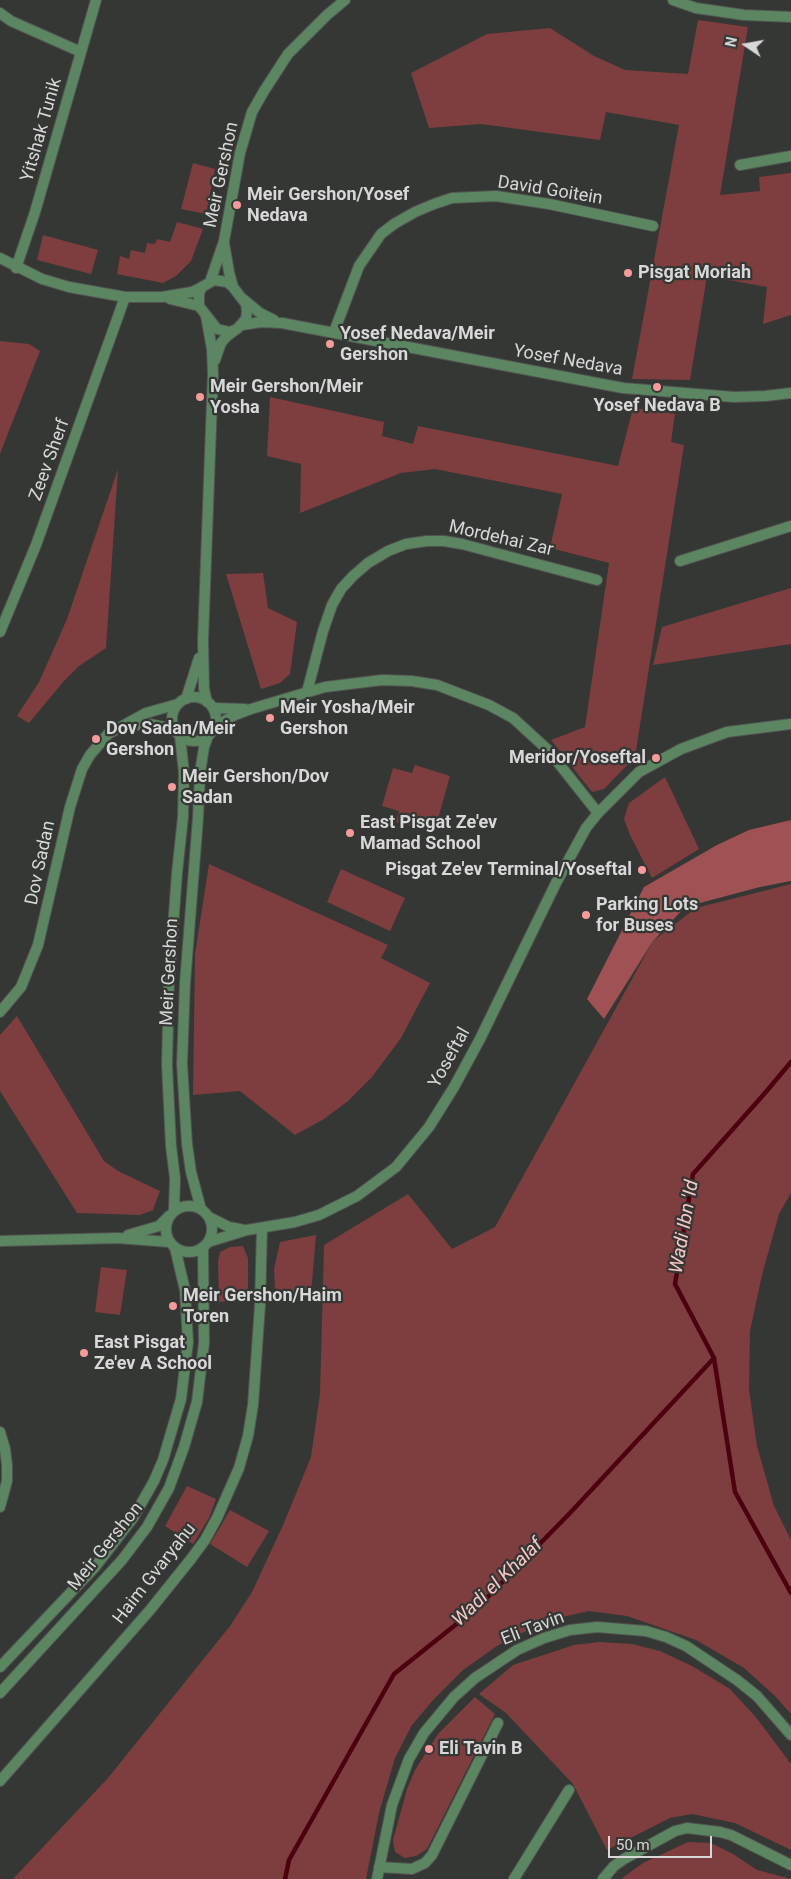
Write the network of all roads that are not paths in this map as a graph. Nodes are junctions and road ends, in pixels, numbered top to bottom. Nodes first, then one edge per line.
1 (96, 0) edge
2 (345, 0) edge
3 (672, 0) edge
4 (0, 13) edge
5 (791, 17) edge
6 (82, 52) junction
7 (791, 156) edge
8 (740, 166) dead end
9 (653, 226) dead end
10 (224, 241) junction
11 (0, 258) edge
12 (16, 268) junction
13 (206, 284) junction
14 (233, 287) junction
15 (125, 297) junction
16 (162, 297) junction
17 (242, 298) junction
18 (199, 306) junction
19 (206, 316) junction
20 (282, 323) junction
21 (240, 327) junction
22 (334, 332) junction
23 (213, 374) junction
24 (791, 393) edge
25 (791, 526) edge
26 (680, 561) dead end
27 (597, 580) dead end
28 (0, 632) edge
29 (203, 640) junction
30 (306, 692) junction
31 (182, 702) junction
32 (210, 705) junction
33 (251, 709) junction
34 (791, 724) edge
35 (119, 727) junction
36 (177, 732) junction
37 (211, 732) junction
38 (598, 813) junction
39 (0, 1012) edge
40 (201, 1209) junction
41 (172, 1213) junction
42 (209, 1217) junction
43 (262, 1228) junction
44 (247, 1230) junction
45 (118, 1238) junction
46 (0, 1241) edge
47 (172, 1245) junction
48 (205, 1245) junction
49 (0, 1432) edge
50 (0, 1507) edge
51 (0, 1667) edge
52 (0, 1693) edge
53 (498, 1722) dead end
54 (791, 1735) edge
55 (0, 1781) edge
56 (569, 1790) dead end
57 (791, 1865) edge
58 (379, 1867) junction
59 (377, 1879) edge
60 (514, 1879) edge
61 (603, 1879) edge

1 - 6 street, Yitshak Tunik
2 - 10 street, Meir Gershon
3 - 5 street
4 - 6 street
6 - 12 street, Yitshak Tunik
7 - 8 street
9 - 22 street, David Goitein
10 - 13 street, Meir Gershon
10 - 14 street, Meir Gershon
11 - 12 street
12 - 15 street
13 - 14 street
13 - 16 street
13 - 18 street
14 - 17 street
15 - 16 street
15 - 28 street, Zeev Sherf
16 - 18 street
17 - 20 street, Yosef Nedava
17 - 21 street
18 - 19 street
19 - 21 street
19 - 23 street
20 - 21 street, Yosef Nedava
20 - 22 street, Yosef Nedava
21 - 23 street
22 - 24 street, Yosef Nedava
23 - 29 street
25 - 26 street
27 - 30 street, Mordehai Zar
29 - 31 street
29 - 32 street
30 - 33 street
30 - 38 street
31 - 32 street
31 - 35 street, Dov Sadan
31 - 36 street
32 - 33 street
32 - 37 street
33 - 37 street
34 - 38 street, Yoseftal
35 - 36 street
35 - 39 street, Dov Sadan
36 - 37 street
36 - 41 street, Meir Gershon
37 - 40 street, Meir Gershon
38 - 43 street, Yoseftal
40 - 41 street
40 - 42 street
41 - 45 street
41 - 47 street
42 - 44 street, Yoseftal
42 - 48 street
43 - 44 street, Yoseftal
43 - 55 street, Haim Gvaryahu
44 - 48 street, Yoseftal
45 - 46 street
45 - 47 street
47 - 48 street
47 - 51 street, Meir Gershon
48 - 52 street, Meir Gershon
49 - 50 street
53 - 58 street
54 - 58 street, Eli Tavin
56 - 60 street
57 - 61 street
58 - 59 street, Eli Tavin

